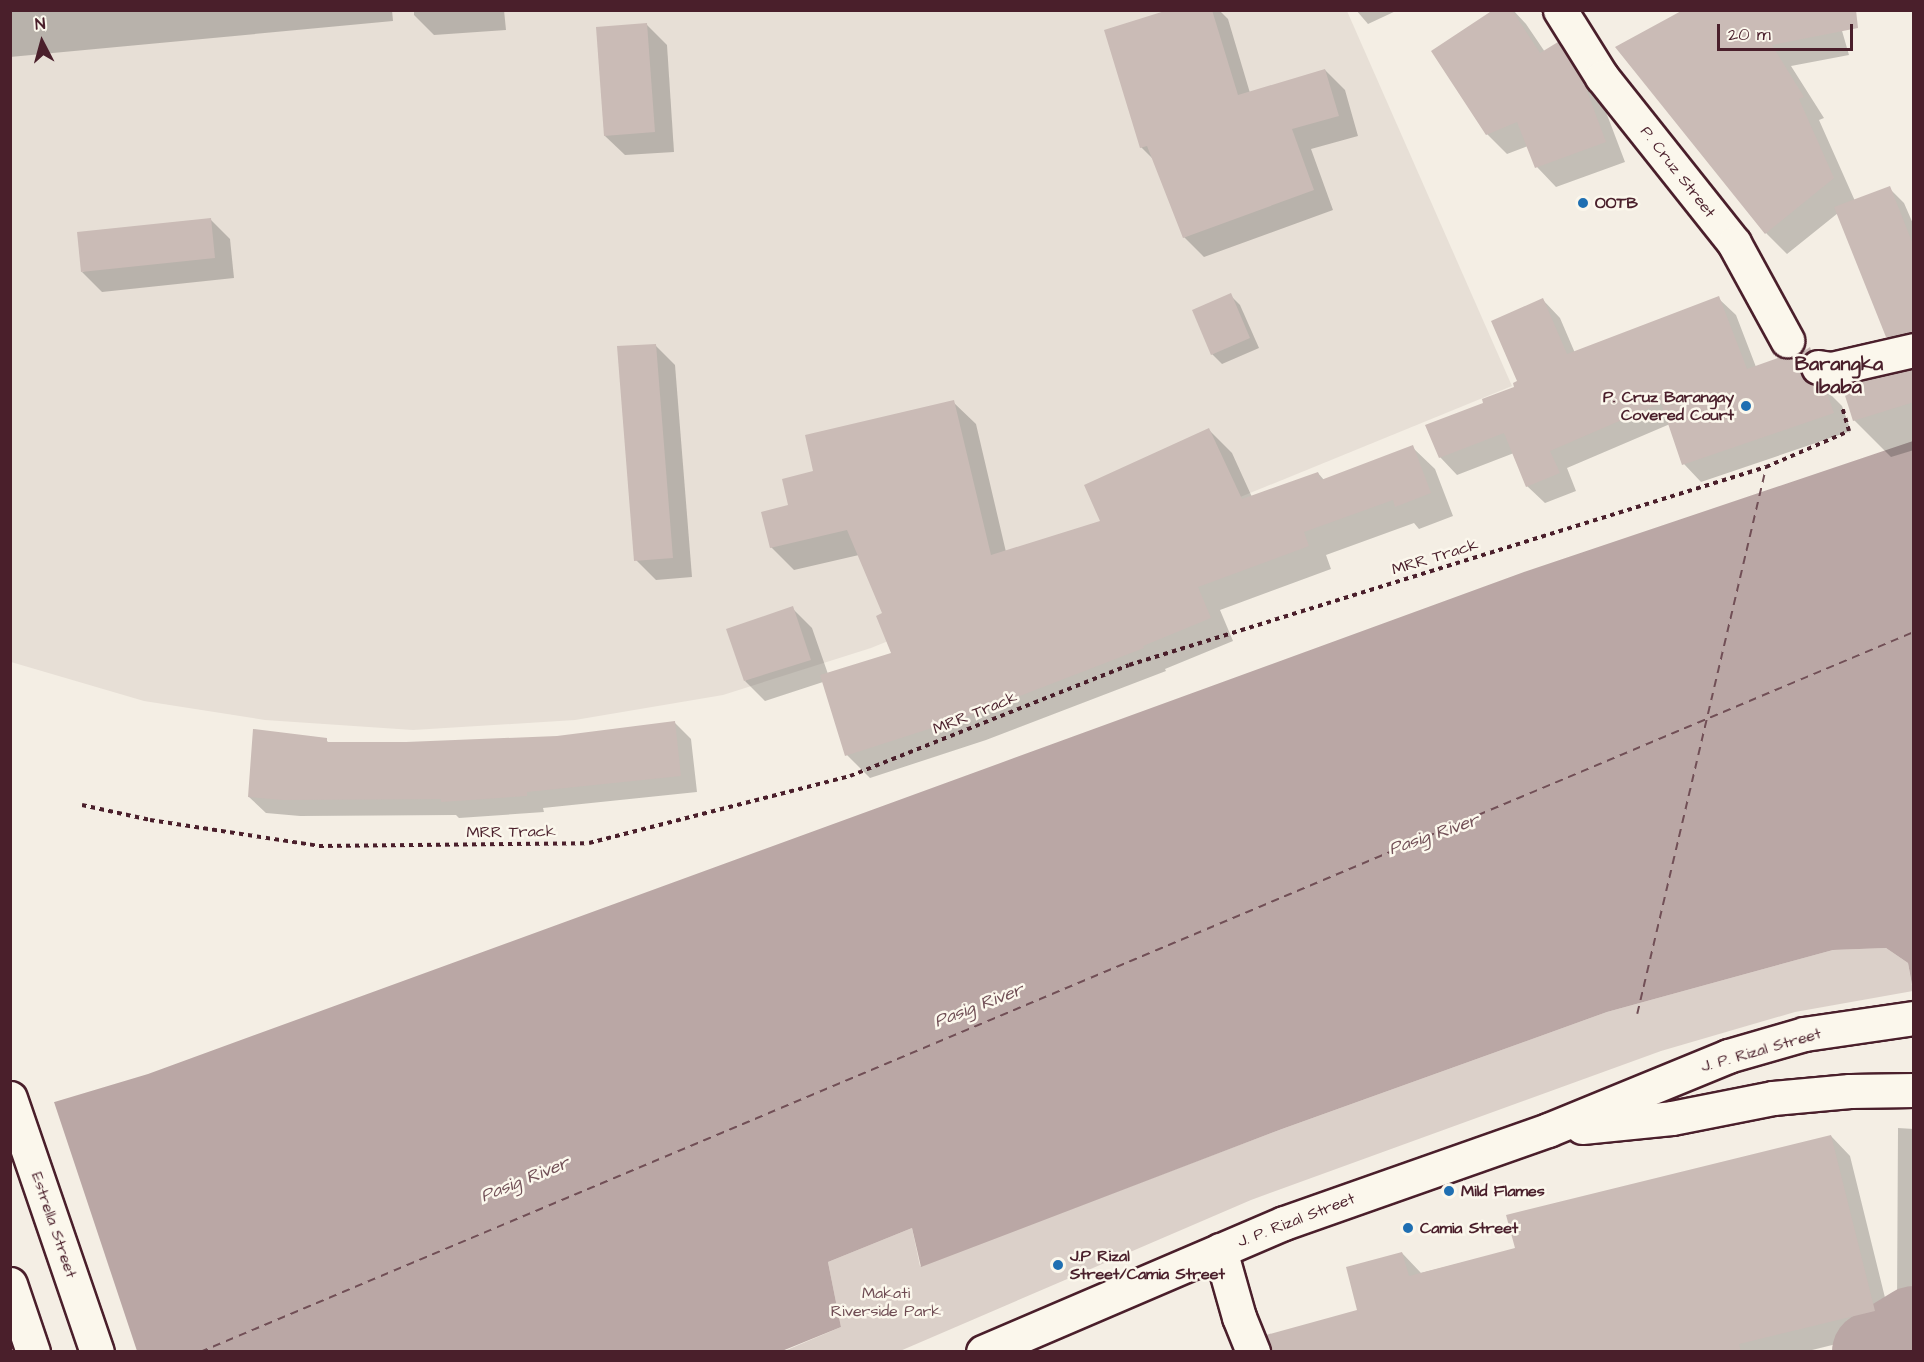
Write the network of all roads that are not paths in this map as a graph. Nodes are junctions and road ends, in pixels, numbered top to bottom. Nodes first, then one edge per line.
1 (1560, 10) edge
2 (1787, 340) dead end
3 (1914, 350) edge
4 (1818, 368) dead end
5 (1914, 1018) edge
6 (1914, 1090) edge
7 (10, 1098) edge
8 (1548, 1130) junction
9 (1220, 1250) junction
10 (10, 1284) edge
11 (33, 1352) edge
12 (97, 1352) edge
13 (983, 1352) edge
14 (1253, 1352) edge

1 - 2 main road, P. Cruz Street
3 - 4 main road
5 - 8 main road, J. P. Rizal Street
6 - 8 main road, J. P. Rizal Street
7 - 12 main road, Estrella Street
8 - 9 main road, J. P. Rizal Street
9 - 13 main road, J. P. Rizal Street
9 - 14 main road
10 - 11 main road

